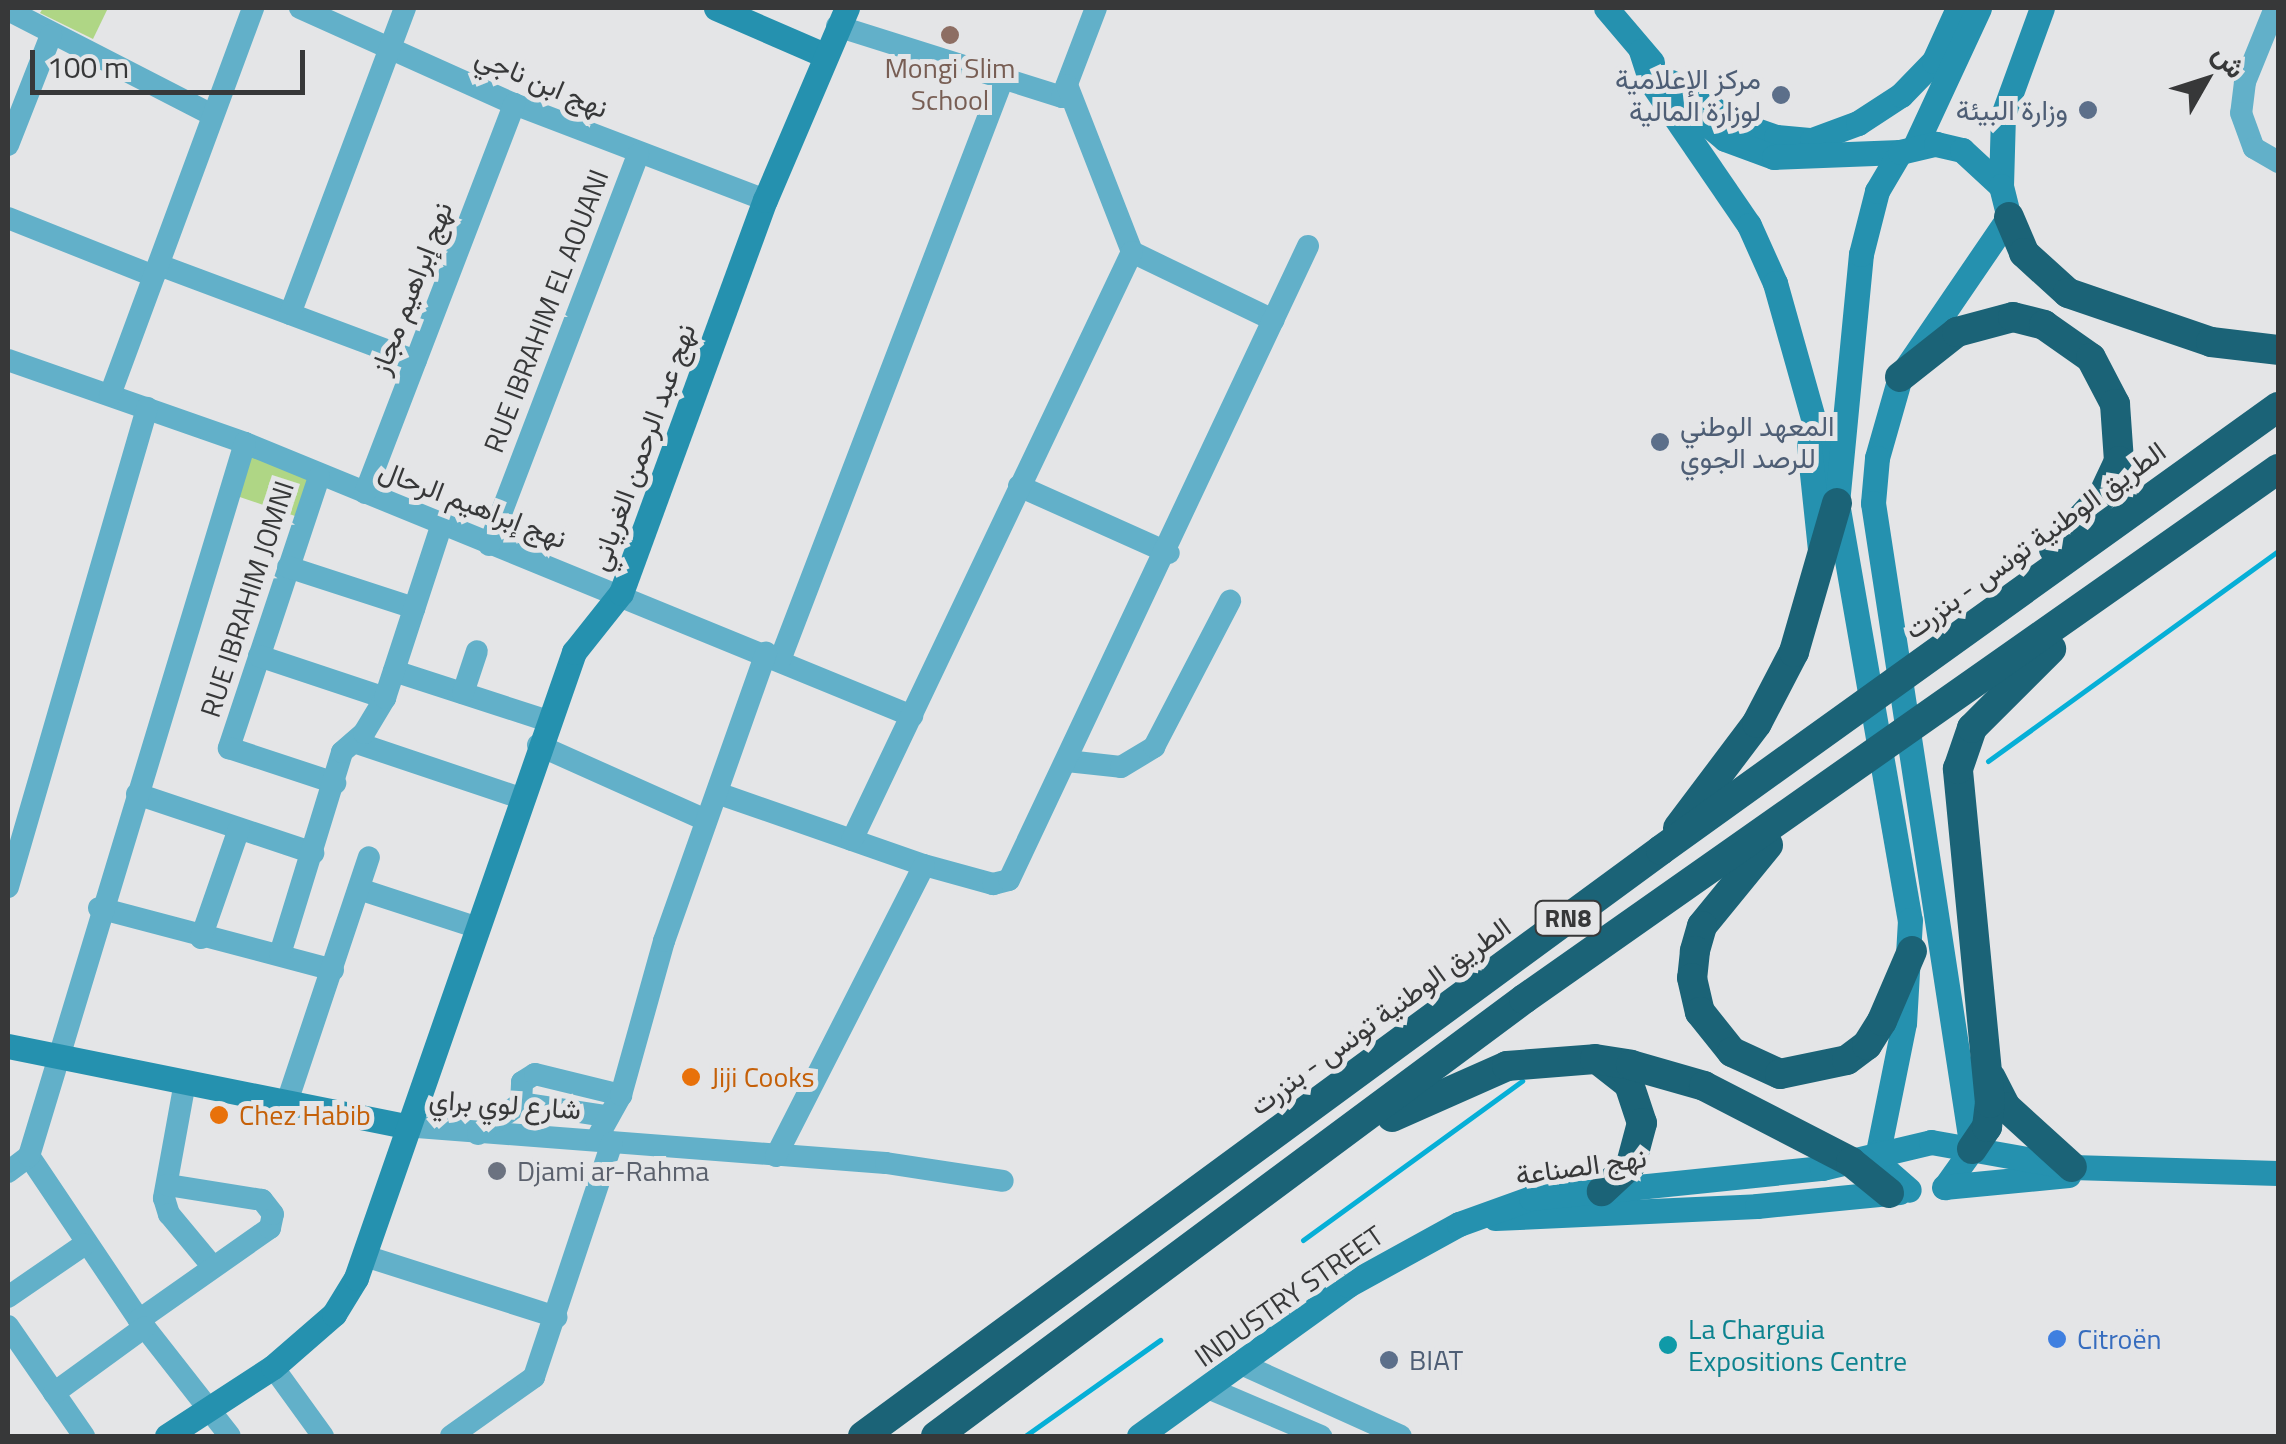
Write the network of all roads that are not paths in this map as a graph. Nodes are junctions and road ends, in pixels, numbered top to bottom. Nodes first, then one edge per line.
1 (253, 8) edge
2 (300, 8) edge
3 (404, 8) edge
4 (716, 8) edge
5 (1096, 8) edge
6 (1606, 8) edge
7 (1958, 8) edge
8 (1979, 8) edge
9 (2024, 8) edge
10 (2042, 8) edge
11 (2275, 8) edge
12 (8, 10) edge
13 (842, 17) edge
14 (52, 36) junction
15 (388, 49) junction
16 (1641, 51) junction
17 (824, 54) junction
18 (1004, 76) junction
19 (1671, 82) junction
20 (1066, 84) junction
21 (514, 104) junction
22 (210, 114) junction
23 (2000, 143) junction
24 (8, 145) edge
25 (1907, 149) junction
26 (638, 154) junction
27 (2278, 162) edge
28 (2001, 186) junction
29 (766, 200) junction
30 (2009, 217) junction
31 (8, 218) edge
32 (1308, 246) dead end
33 (1132, 252) junction
34 (157, 270) junction
35 (290, 314) junction
36 (1273, 320) junction
37 (2278, 350) edge
38 (1799, 356) junction
39 (8, 360) edge
40 (416, 361) junction
41 (1900, 377) junction
42 (110, 395) junction
43 (147, 408) junction
44 (2278, 408) edge
45 (245, 443) junction
46 (2278, 469) edge
47 (319, 477) junction
48 (1018, 486) junction
49 (365, 493) junction
50 (1837, 503) junction
51 (441, 526) junction
52 (488, 545) junction
53 (1168, 553) junction
54 (1822, 562) junction
55 (2146, 565) junction
56 (288, 567) junction
57 (2022, 588) junction
58 (621, 592) junction
59 (1230, 600) dead end
60 (414, 608) junction
61 (1873, 613) junction
62 (476, 652) dead end
63 (259, 656) junction
64 (773, 657) junction
65 (394, 671) junction
66 (463, 694) junction
67 (385, 698) junction
68 (912, 716) junction
69 (543, 734) junction
70 (354, 742) junction
71 (1067, 761) junction
72 (335, 783) junction
73 (717, 792) junction
74 (137, 794) junction
75 (520, 798) junction
76 (1816, 798) junction
77 (706, 820) junction
78 (238, 828) junction
79 (852, 840) junction
80 (1661, 850) junction
81 (313, 853) junction
82 (369, 858) dead end
83 (924, 865) junction
84 (8, 887) edge
85 (359, 888) junction
86 (99, 908) junction
87 (475, 927) junction
88 (202, 938) junction
89 (1912, 950) junction
90 (280, 954) junction
91 (332, 970) junction
92 (8, 1046) edge
93 (56, 1054) junction
94 (1595, 1059) junction
95 (1982, 1062) junction
96 (186, 1082) junction
97 (621, 1095) junction
98 (287, 1102) junction
99 (521, 1102) junction
100 (606, 1116) junction
101 (404, 1126) junction
102 (478, 1134) junction
103 (604, 1142) junction
104 (1972, 1148) junction
105 (29, 1156) junction
106 (776, 1156) junction
107 (1319, 1156) junction
108 (1864, 1157) junction
109 (2072, 1167) junction
110 (2118, 1171) junction
111 (8, 1172) edge
112 (2278, 1173) edge
113 (1004, 1182) dead end
114 (167, 1186) junction
115 (1945, 1187) junction
116 (1602, 1191) junction
117 (1899, 1192) junction
118 (1480, 1218) junction
119 (84, 1244) junction
120 (364, 1256) junction
121 (213, 1267) junction
122 (8, 1297) edge
123 (556, 1316) junction
124 (142, 1323) junction
125 (8, 1326) edge
126 (1241, 1364) junction
127 (273, 1367) junction
128 (1208, 1388) junction
129 (54, 1393) junction
130 (210, 1407) junction
131 (84, 1436) edge
132 (167, 1436) edge
133 (230, 1436) edge
134 (323, 1436) edge
135 (451, 1436) edge
136 (863, 1436) edge
137 (936, 1436) edge
138 (1138, 1436) edge
139 (1320, 1436) edge
140 (1402, 1436) edge

1 - 22 street
2 - 15 street, نهج ابن ناجي
3 - 15 street
4 - 17 street
5 - 20 street
6 - 16 street
7 - 19 street
8 - 25 street
9 - 23 street
10 - 23 street
11 - 27 street
12 - 14 street
13 - 17 street, نهج عبد الرحمن الغرياني
13 - 18 street
14 - 22 street
14 - 24 street
15 - 21 street, نهج ابن ناجي
15 - 35 street
16 - 19 street
16 - 38 street
17 - 29 street, نهج عبد الرحمن الغرياني
18 - 20 street
18 - 64 street
19 - 25 street
20 - 33 street
21 - 26 street, نهج ابن ناجي
21 - 40 street, نهج إبراهيم مجاز
22 - 34 street
23 - 28 street
25 - 28 street
25 - 50 street
26 - 29 street, نهج ابن ناجي
26 - 52 street, RUE IBRAHIM EL AOUANI
28 - 30 street
29 - 58 street, نهج عبد الرحمن الغرياني
30 - 37 highway
30 - 41 street
31 - 34 street
32 - 36 street
33 - 36 street
33 - 48 street
34 - 35 street
34 - 42 street
35 - 40 street
36 - 53 street
38 - 50 street
38 - 54 street
39 - 42 street, نهج إبراهيم الرحال
40 - 49 street, نهج إبراهيم مجاز
41 - 57 highway
41 - 61 street
42 - 43 street, نهج إبراهيم الرحال
43 - 45 street, نهج إبراهيم الرحال
43 - 84 street
44 - 57 highway, الطريق الوطنية تونس - بنزرت / RN8
45 - 47 street, نهج إبراهيم الرحال
45 - 74 street
46 - 55 highway, RN8
47 - 49 street, نهج إبراهيم الرحال
47 - 56 street, RUE IBRAHIM JOMNI
48 - 53 street
48 - 68 street
49 - 51 street, نهج إبراهيم الرحال
50 - 54 highway
50 - 61 street
51 - 52 street, نهج إبراهيم الرحال
51 - 60 street
52 - 58 street, نهج إبراهيم الرحال
53 - 71 street
54 - 80 highway
55 - 76 highway, RN8
55 - 95 highway
56 - 60 street
56 - 63 street, RUE IBRAHIM JOMNI
57 - 80 highway, الطريق الوطنية تونس - بنزرت / RN8
58 - 64 street, نهج إبراهيم الرحال
58 - 69 street, نهج عبد الرحمن الغرياني
59 - 71 street
60 - 65 street
61 - 89 street
61 - 104 street
62 - 66 street
63 - 67 street
63 - 72 street, RUE IBRAHIM JOMNI
64 - 68 street, نهج إبراهيم الرحال
64 - 73 street
65 - 66 street
65 - 67 street
66 - 69 street
67 - 70 street
68 - 79 street
69 - 75 street, نهج عبد الرحمن الغرياني
69 - 77 street
70 - 72 street
70 - 75 street
71 - 83 street
72 - 81 street
73 - 77 street
73 - 79 street
74 - 78 street
74 - 86 street
75 - 87 street, نهج عبد الرحمن الغرياني
76 - 89 highway
76 - 107 highway, RN8
77 - 97 street
78 - 81 street
78 - 88 street
79 - 83 street
80 - 136 highway, الطريق الوطنية تونس - بنزرت / RN8
81 - 90 street
82 - 85 street
83 - 106 street
85 - 87 street
85 - 91 street
86 - 88 street
86 - 93 street
87 - 101 street, نهج عبد الرحمن الغرياني
88 - 90 street
89 - 108 street
90 - 91 street
91 - 98 street
92 - 93 street, شارع لوي براي
93 - 96 street, شارع لوي براي
93 - 105 street
94 - 107 highway
94 - 108 highway
94 - 116 highway
95 - 104 highway
95 - 109 highway
96 - 98 street, شارع لوي براي
96 - 114 street
97 - 99 street
97 - 100 street
98 - 101 street, شارع لوي براي
99 - 100 street
99 - 102 street
100 - 103 street
101 - 102 street, شارع لوي براي
101 - 120 street, نهج عبد الرحمن الغرياني
102 - 103 street, شارع لوي براي
103 - 106 street, شارع لوي براي
103 - 123 street
104 - 108 street, نهج الصناعة
104 - 109 street, نهج الصناعة
104 - 115 street
105 - 111 street
105 - 119 street
106 - 113 street, شارع لوي براي
107 - 137 highway, RN8
108 - 116 street, نهج الصناعة
108 - 117 highway
109 - 110 street, نهج الصناعة
110 - 112 street, نهج الصناعة
110 - 115 street, نهج الصناعة
114 - 121 street
114 - 121 street
115 - 117 street, نهج الصناعة
116 - 118 street, نهج الصناعة
117 - 118 street, نهج الصناعة
118 - 126 street, INDUSTRY STREET
119 - 122 street
119 - 124 street
120 - 123 street
120 - 127 street, نهج عبد الرحمن الغرياني
121 - 124 street
123 - 135 street
124 - 129 street
124 - 130 street
125 - 129 street
126 - 128 street, INDUSTRY STREET
126 - 140 street
127 - 130 street, نهج عبد الرحمن الغرياني
127 - 134 street
128 - 138 street, INDUSTRY STREET
128 - 139 street
129 - 131 street
130 - 132 street, نهج عبد الرحمن الغرياني
130 - 133 street

